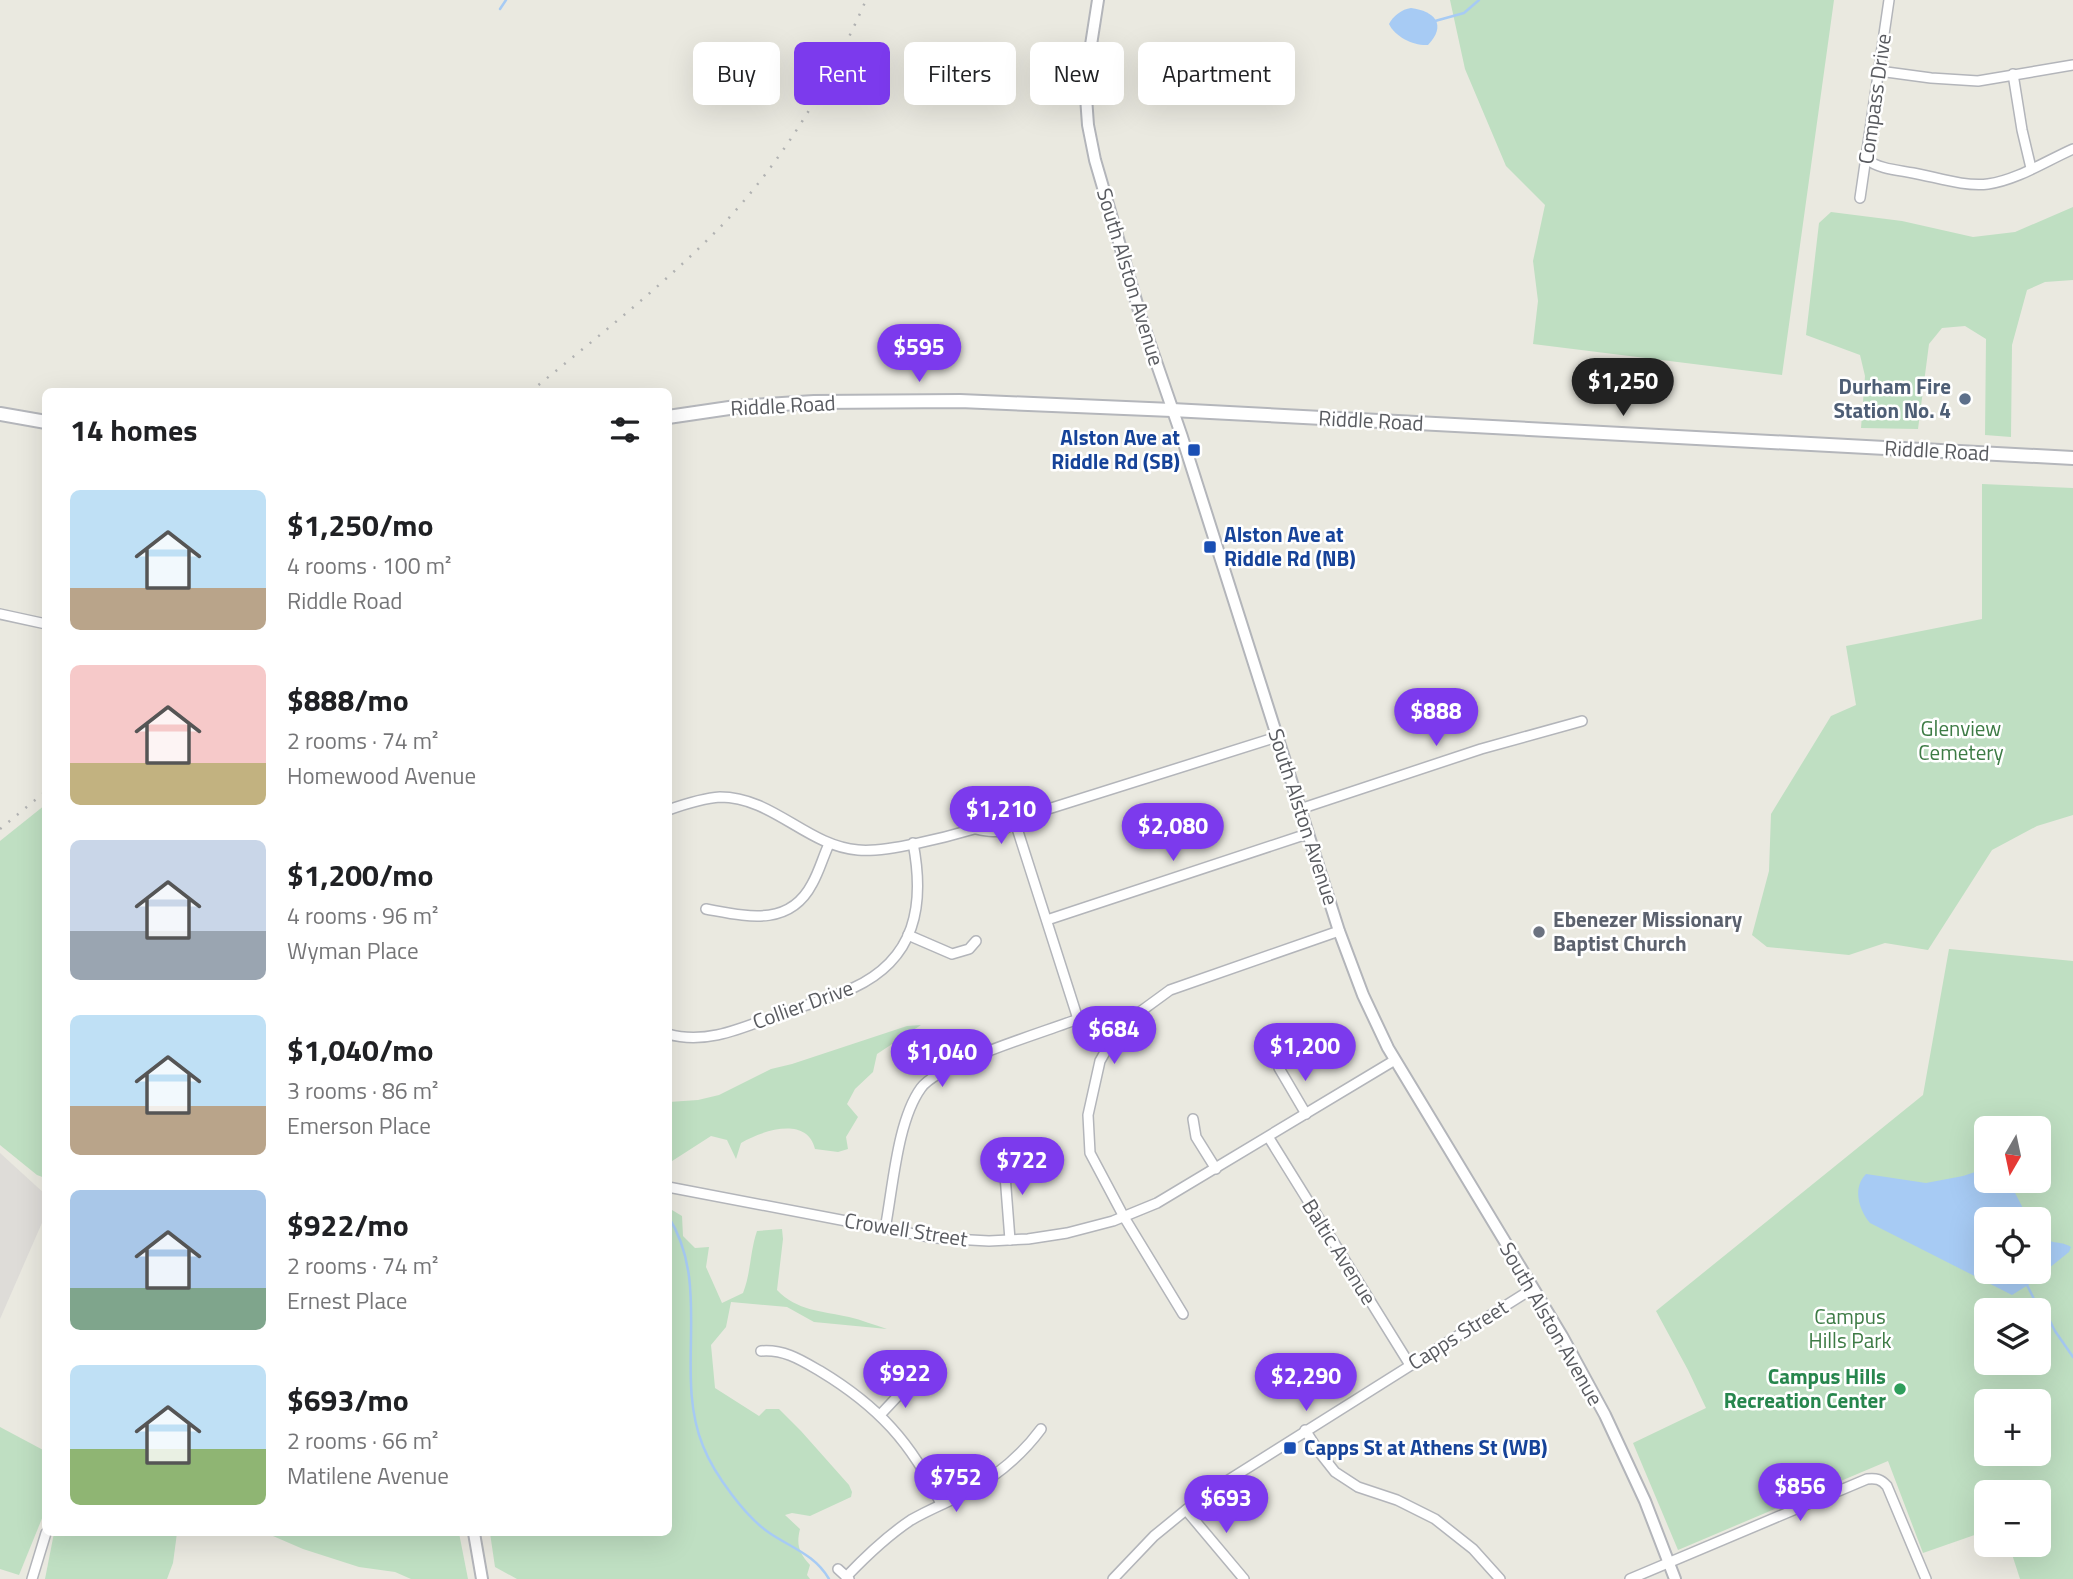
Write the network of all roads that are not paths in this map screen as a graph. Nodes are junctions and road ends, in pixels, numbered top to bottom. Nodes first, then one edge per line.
1 (1098, 0) edge
2 (1889, 0) edge
3 (2073, 65) edge
4 (1879, 71) junction
5 (2013, 74) junction
6 (2073, 149) edge
7 (1866, 159) junction
8 (2031, 168) junction
9 (1860, 198) dead end
10 (1172, 410) junction
11 (0, 414) edge
12 (672, 416) edge
13 (42, 421) edge
14 (2073, 458) edge
15 (0, 614) edge
16 (42, 623) edge
17 (1582, 721) dead end
18 (1277, 737) junction
19 (1300, 808) junction
20 (672, 809) edge
21 (1015, 822) junction
22 (1307, 834) junction
23 (913, 843) junction
24 (829, 844) junction
25 (706, 909) dead end
26 (1048, 920) junction
27 (1339, 931) junction
28 (908, 935) junction
29 (976, 942) dead end
30 (1078, 1019) junction
31 (672, 1035) edge
32 (1107, 1048) junction
33 (1395, 1060) junction
34 (1279, 1068) dead end
35 (1306, 1114) junction
36 (1193, 1119) dead end
37 (1269, 1138) junction
38 (1000, 1159) dead end
39 (1216, 1169) junction
40 (672, 1188) edge
41 (1124, 1216) junction
42 (885, 1229) junction
43 (1010, 1240) junction
44 (1532, 1289) junction
45 (1182, 1314) dead end
46 (761, 1351) dead end
47 (1410, 1365) junction
48 (909, 1384) dead end
49 (880, 1415) junction
50 (1041, 1429) dead end
51 (1305, 1430) junction
52 (941, 1504) junction
53 (1186, 1510) junction
54 (45, 1536) edge
55 (475, 1536) edge
56 (1668, 1562) junction
57 (838, 1569) dead end
58 (1492, 1570) junction
59 (848, 1578) edge
60 (32, 1579) edge
61 (482, 1579) edge
62 (1113, 1579) edge
63 (1244, 1579) edge
64 (1484, 1579) edge
65 (1500, 1579) edge
66 (1629, 1579) edge
67 (1675, 1579) edge
68 (1926, 1579) edge

1 - 10 street, South Alston Avenue
2 - 4 street, Compass Drive
3 - 5 street
4 - 5 street
4 - 7 street, Compass Drive
5 - 8 street
6 - 8 street
7 - 8 street
7 - 9 street, Compass Drive
10 - 12 main road, Riddle Road
10 - 14 main road, Riddle Road
10 - 18 street, South Alston Avenue
11 - 13 main road
15 - 16 street
17 - 19 street
18 - 19 street, South Alston Avenue
18 - 21 street
19 - 22 street, South Alston Avenue
20 - 24 street
21 - 23 street
21 - 26 street
22 - 26 street
22 - 27 street, South Alston Avenue
23 - 24 street
23 - 28 street, Collier Drive
24 - 25 street
26 - 30 street
27 - 32 street
27 - 33 street, South Alston Avenue
28 - 29 street
28 - 31 street, Collier Drive
30 - 32 street
30 - 42 street
32 - 41 street
33 - 35 street, Crowell Street
33 - 44 street, South Alston Avenue
34 - 35 street
35 - 37 street, Crowell Street
36 - 39 street
37 - 39 street, Crowell Street
37 - 47 street, Baltic Avenue
38 - 43 street
39 - 41 street, Crowell Street
40 - 42 street, Crowell Street
41 - 43 street, Crowell Street
41 - 45 street
42 - 43 street, Crowell Street
44 - 47 street, Capps Street
44 - 56 street, South Alston Avenue
46 - 49 street
47 - 51 street, Capps Street
48 - 49 street
49 - 52 street
50 - 52 street
51 - 53 street, Capps Street
51 - 58 street
52 - 59 street
53 - 62 street, Capps Street
53 - 63 street
54 - 60 street
55 - 61 street
56 - 66 street
56 - 67 street, South Alston Avenue
56 - 68 street
57 - 59 street
58 - 64 street
58 - 65 street

